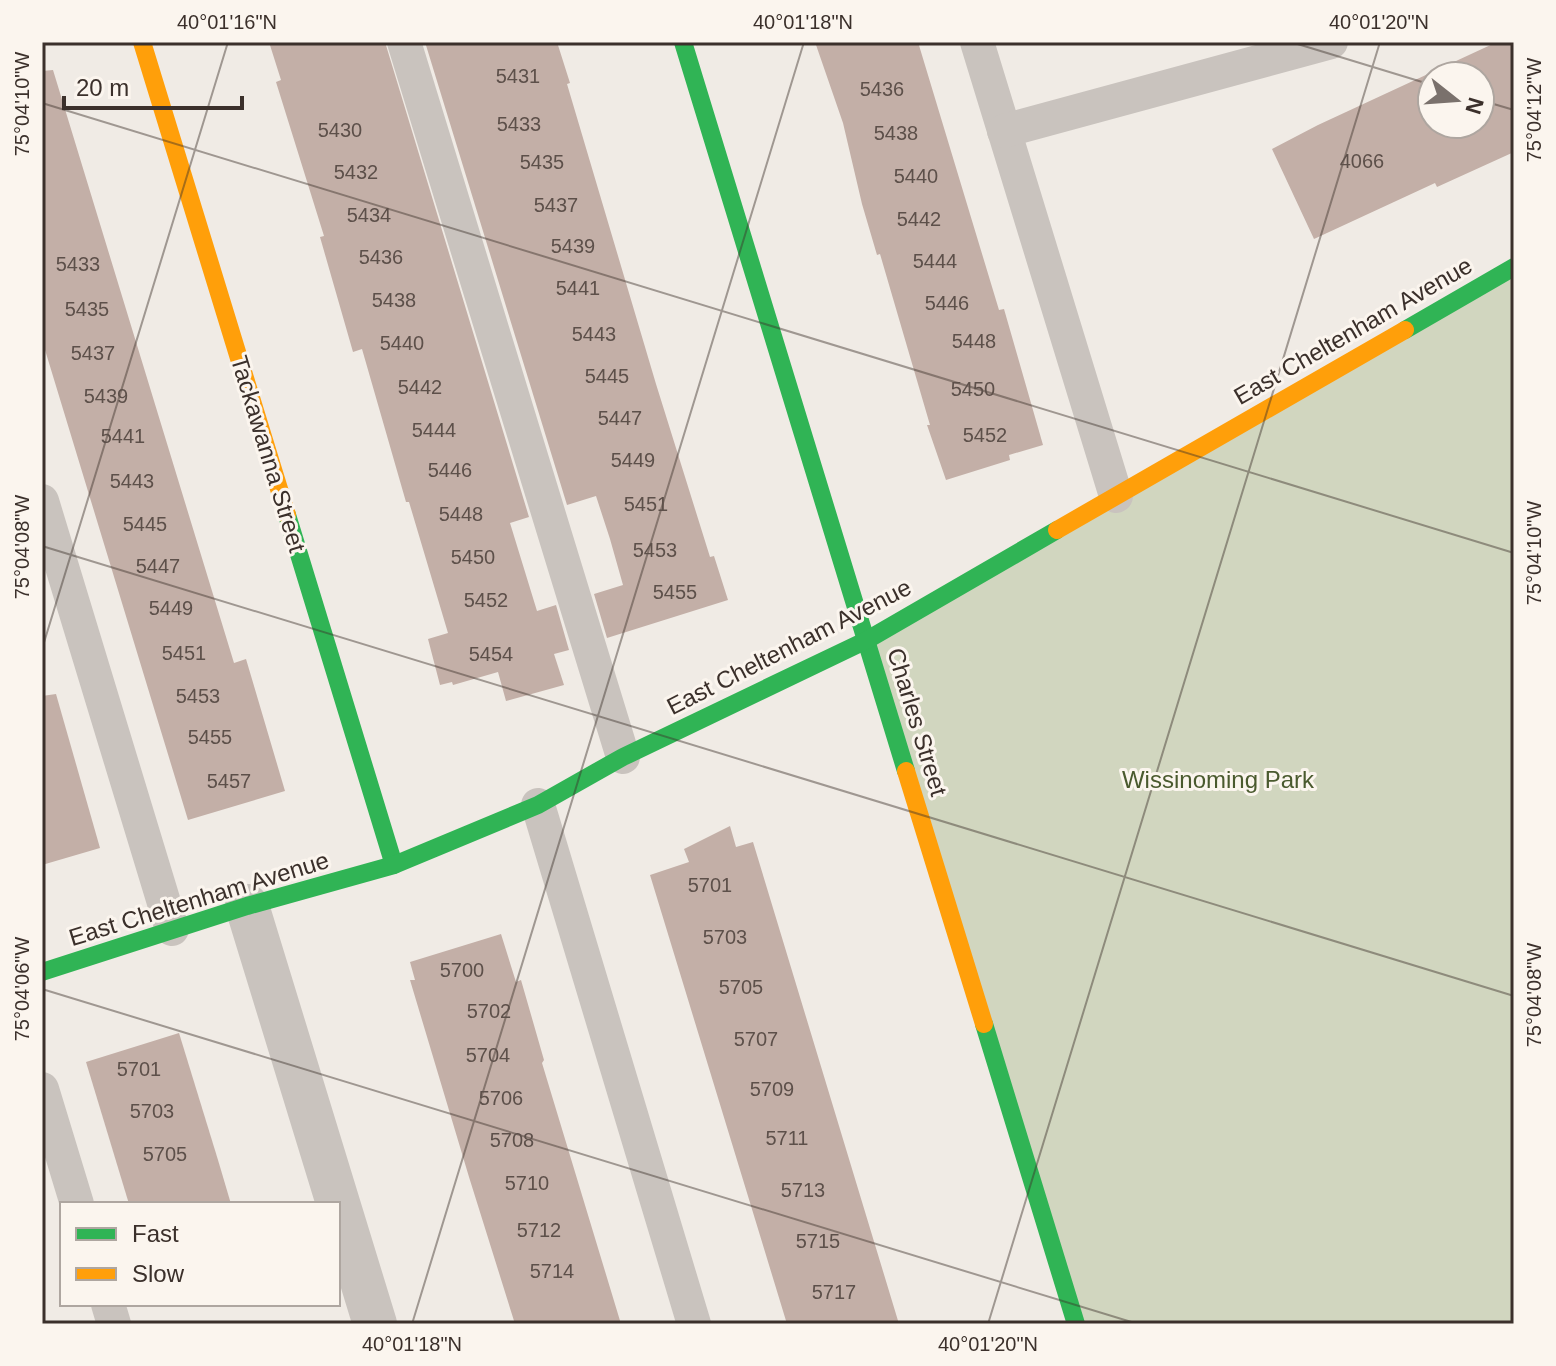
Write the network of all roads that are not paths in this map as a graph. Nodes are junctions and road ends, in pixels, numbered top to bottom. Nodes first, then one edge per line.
1 (142, 42) edge
2 (404, 42) edge
3 (683, 42) edge
4 (977, 42) edge
5 (1331, 42) edge
6 (1004, 131) junction
7 (1514, 267) edge
8 (1116, 496) junction
9 (42, 501) edge
10 (867, 640) junction
11 (623, 757) junction
12 (538, 805) junction
13 (394, 865) junction
14 (247, 906) junction
15 (172, 929) junction
16 (42, 972) edge
17 (42, 1089) edge
18 (76, 1202) edge
19 (338, 1202) edge
20 (340, 1210) edge
21 (375, 1324) edge
22 (694, 1324) edge
23 (1076, 1324) edge

1 - 13 street, Tackawanna Street
2 - 11 lane
3 - 10 street, Charles Street
4 - 6 lane
5 - 6 lane
6 - 8 lane
7 - 8 street, East Cheltenham Avenue
8 - 10 street, East Cheltenham Avenue
9 - 15 lane
10 - 11 street, East Cheltenham Avenue
10 - 23 street, Charles Street
11 - 12 street, East Cheltenham Avenue
12 - 13 street, East Cheltenham Avenue
12 - 22 lane
13 - 14 street, East Cheltenham Avenue
14 - 15 street, East Cheltenham Avenue
14 - 19 street
15 - 16 street, East Cheltenham Avenue
17 - 18 lane
20 - 21 street

